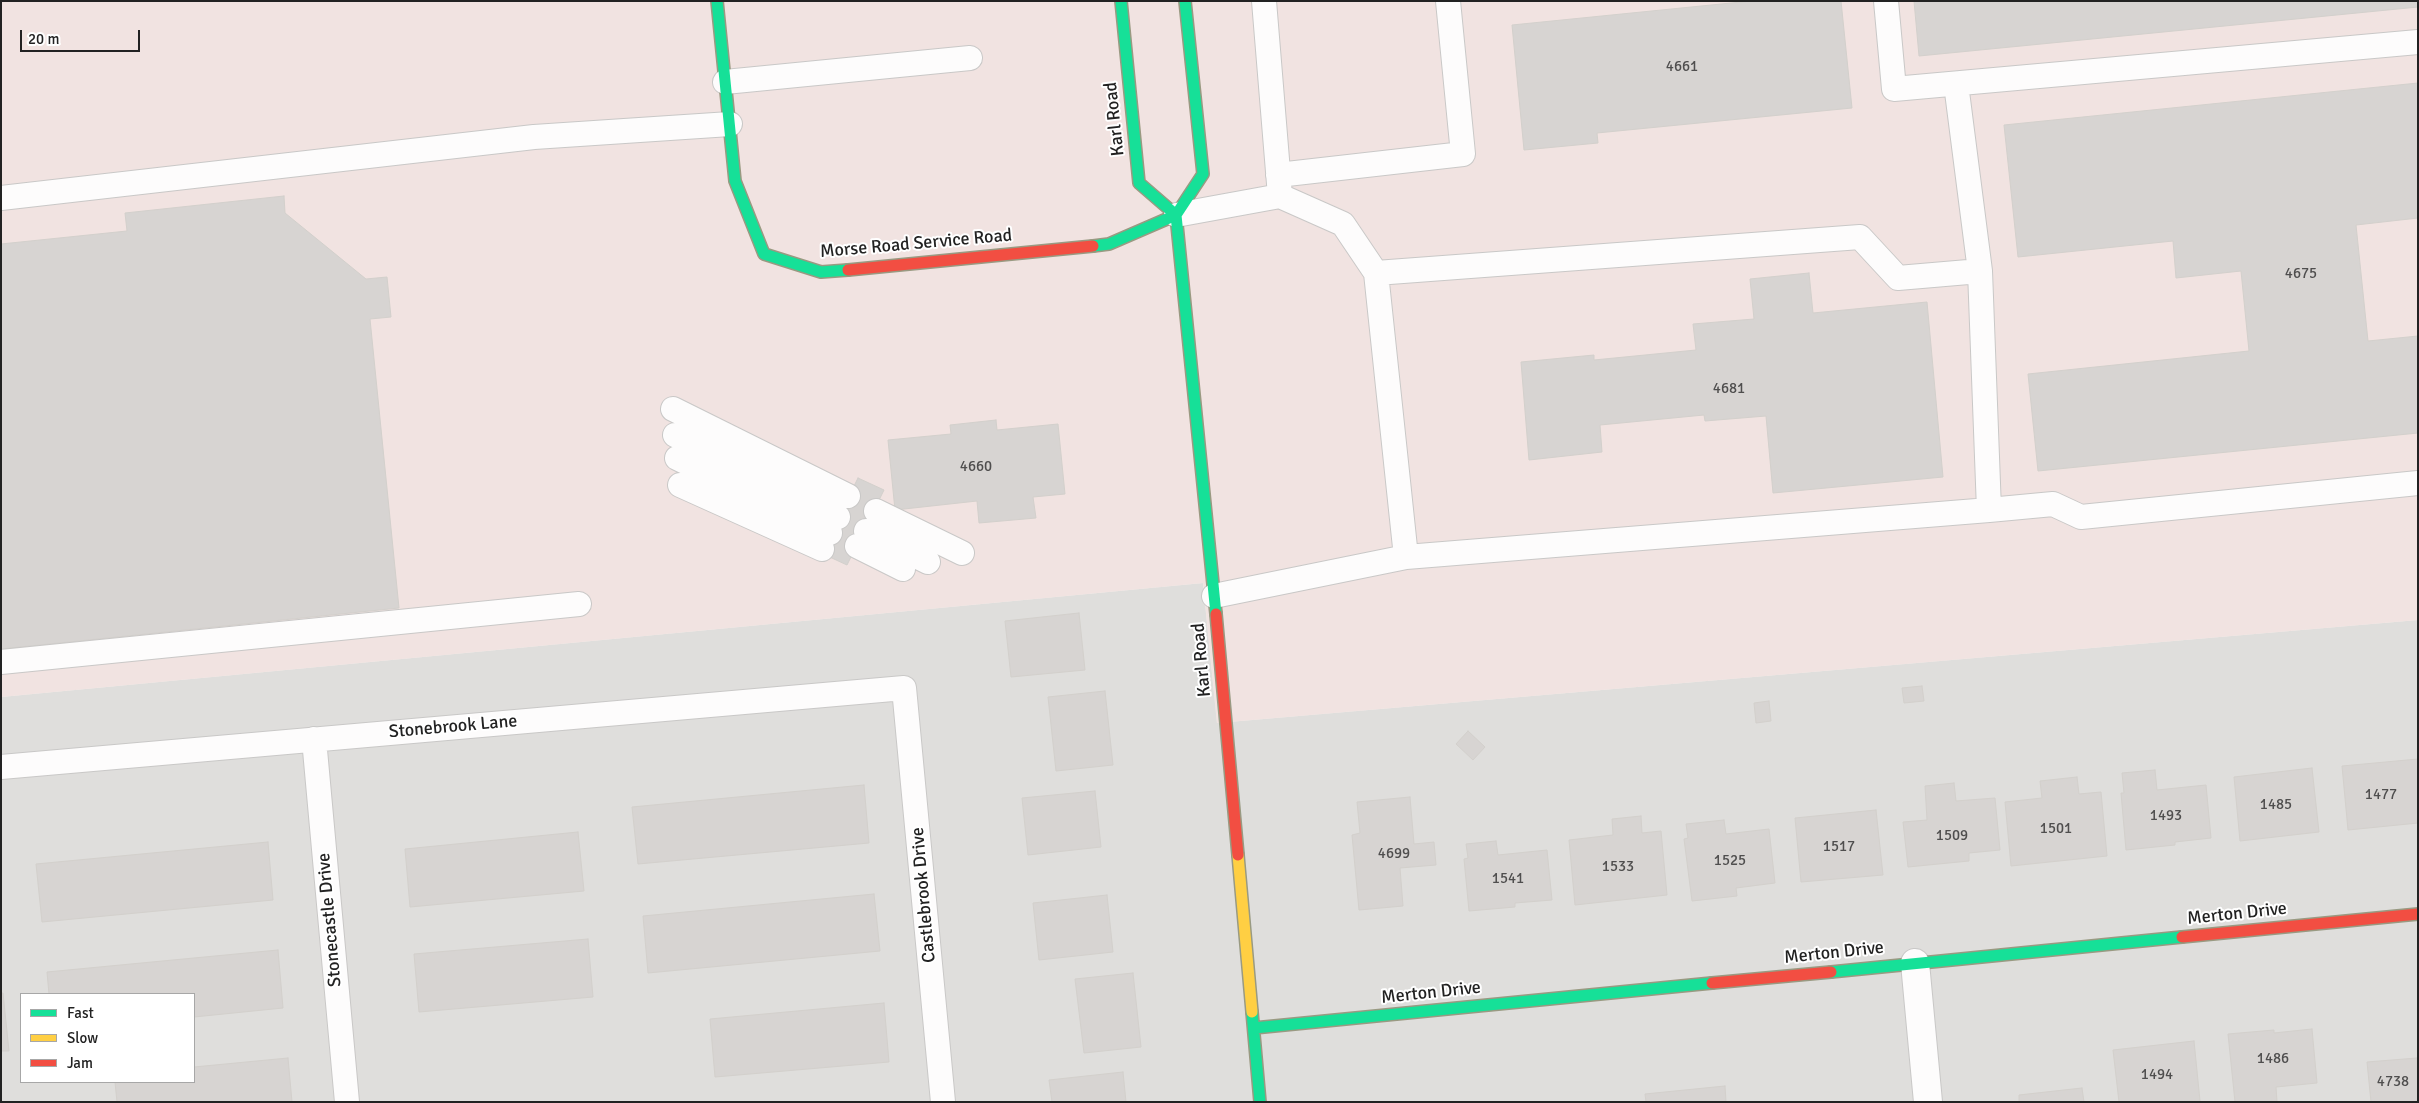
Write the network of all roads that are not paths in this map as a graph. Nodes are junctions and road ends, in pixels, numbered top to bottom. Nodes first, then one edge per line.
1 (717, 1) edge
2 (1121, 1) edge
3 (1185, 1) edge
4 (1264, 1) edge
5 (1448, 1) edge
6 (1886, 1) edge
7 (2418, 42) edge
8 (970, 58) dead end
9 (725, 82) junction
10 (1956, 84) junction
11 (730, 124) junction
12 (1279, 186) junction
13 (1, 198) edge
14 (1176, 215) junction
15 (1980, 272) junction
16 (1376, 273) junction
17 (673, 410) dead end
18 (676, 446) dead end
19 (2418, 483) edge
20 (680, 486) dead end
21 (1989, 510) junction
22 (834, 524) junction
23 (862, 537) junction
24 (962, 552) dead end
25 (1406, 556) junction
26 (928, 562) dead end
27 (903, 569) dead end
28 (879, 574) dead end
29 (1214, 596) junction
30 (579, 604) dead end
31 (1, 662) edge
32 (904, 688) joint
33 (314, 739) junction
34 (1, 767) edge
35 (2418, 914) edge
36 (1915, 963) junction
37 (1254, 1028) junction
38 (347, 1102) edge
39 (943, 1102) edge
40 (1260, 1102) edge
41 (1928, 1102) edge

1 - 9 street, Morse Road Service Road
2 - 14 street, Karl Road
3 - 14 street
4 - 12 lane
5 - 12 lane
6 - 10 lane
7 - 10 lane
8 - 9 lane
9 - 11 street, Morse Road Service Road
10 - 15 lane
11 - 13 lane
11 - 14 street, Morse Road Service Road
12 - 14 lane
12 - 16 lane
14 - 29 street, Karl Road
15 - 16 lane
15 - 21 lane
16 - 25 lane
17 - 22 lane
18 - 22 lane
19 - 21 lane
20 - 22 lane
21 - 25 lane
23 - 24 lane
23 - 26 lane
23 - 27 lane
23 - 28 lane
25 - 29 lane
29 - 37 street, Karl Road
30 - 31 lane
32 - 33 lane, Stonebrook Lane
32 - 39 lane, Castlebrook Drive
33 - 34 lane, Stonebrook Lane
33 - 38 lane, Stonecastle Drive
35 - 36 street, Merton Drive
36 - 37 street, Merton Drive
36 - 41 street
37 - 40 street, Karl Road

